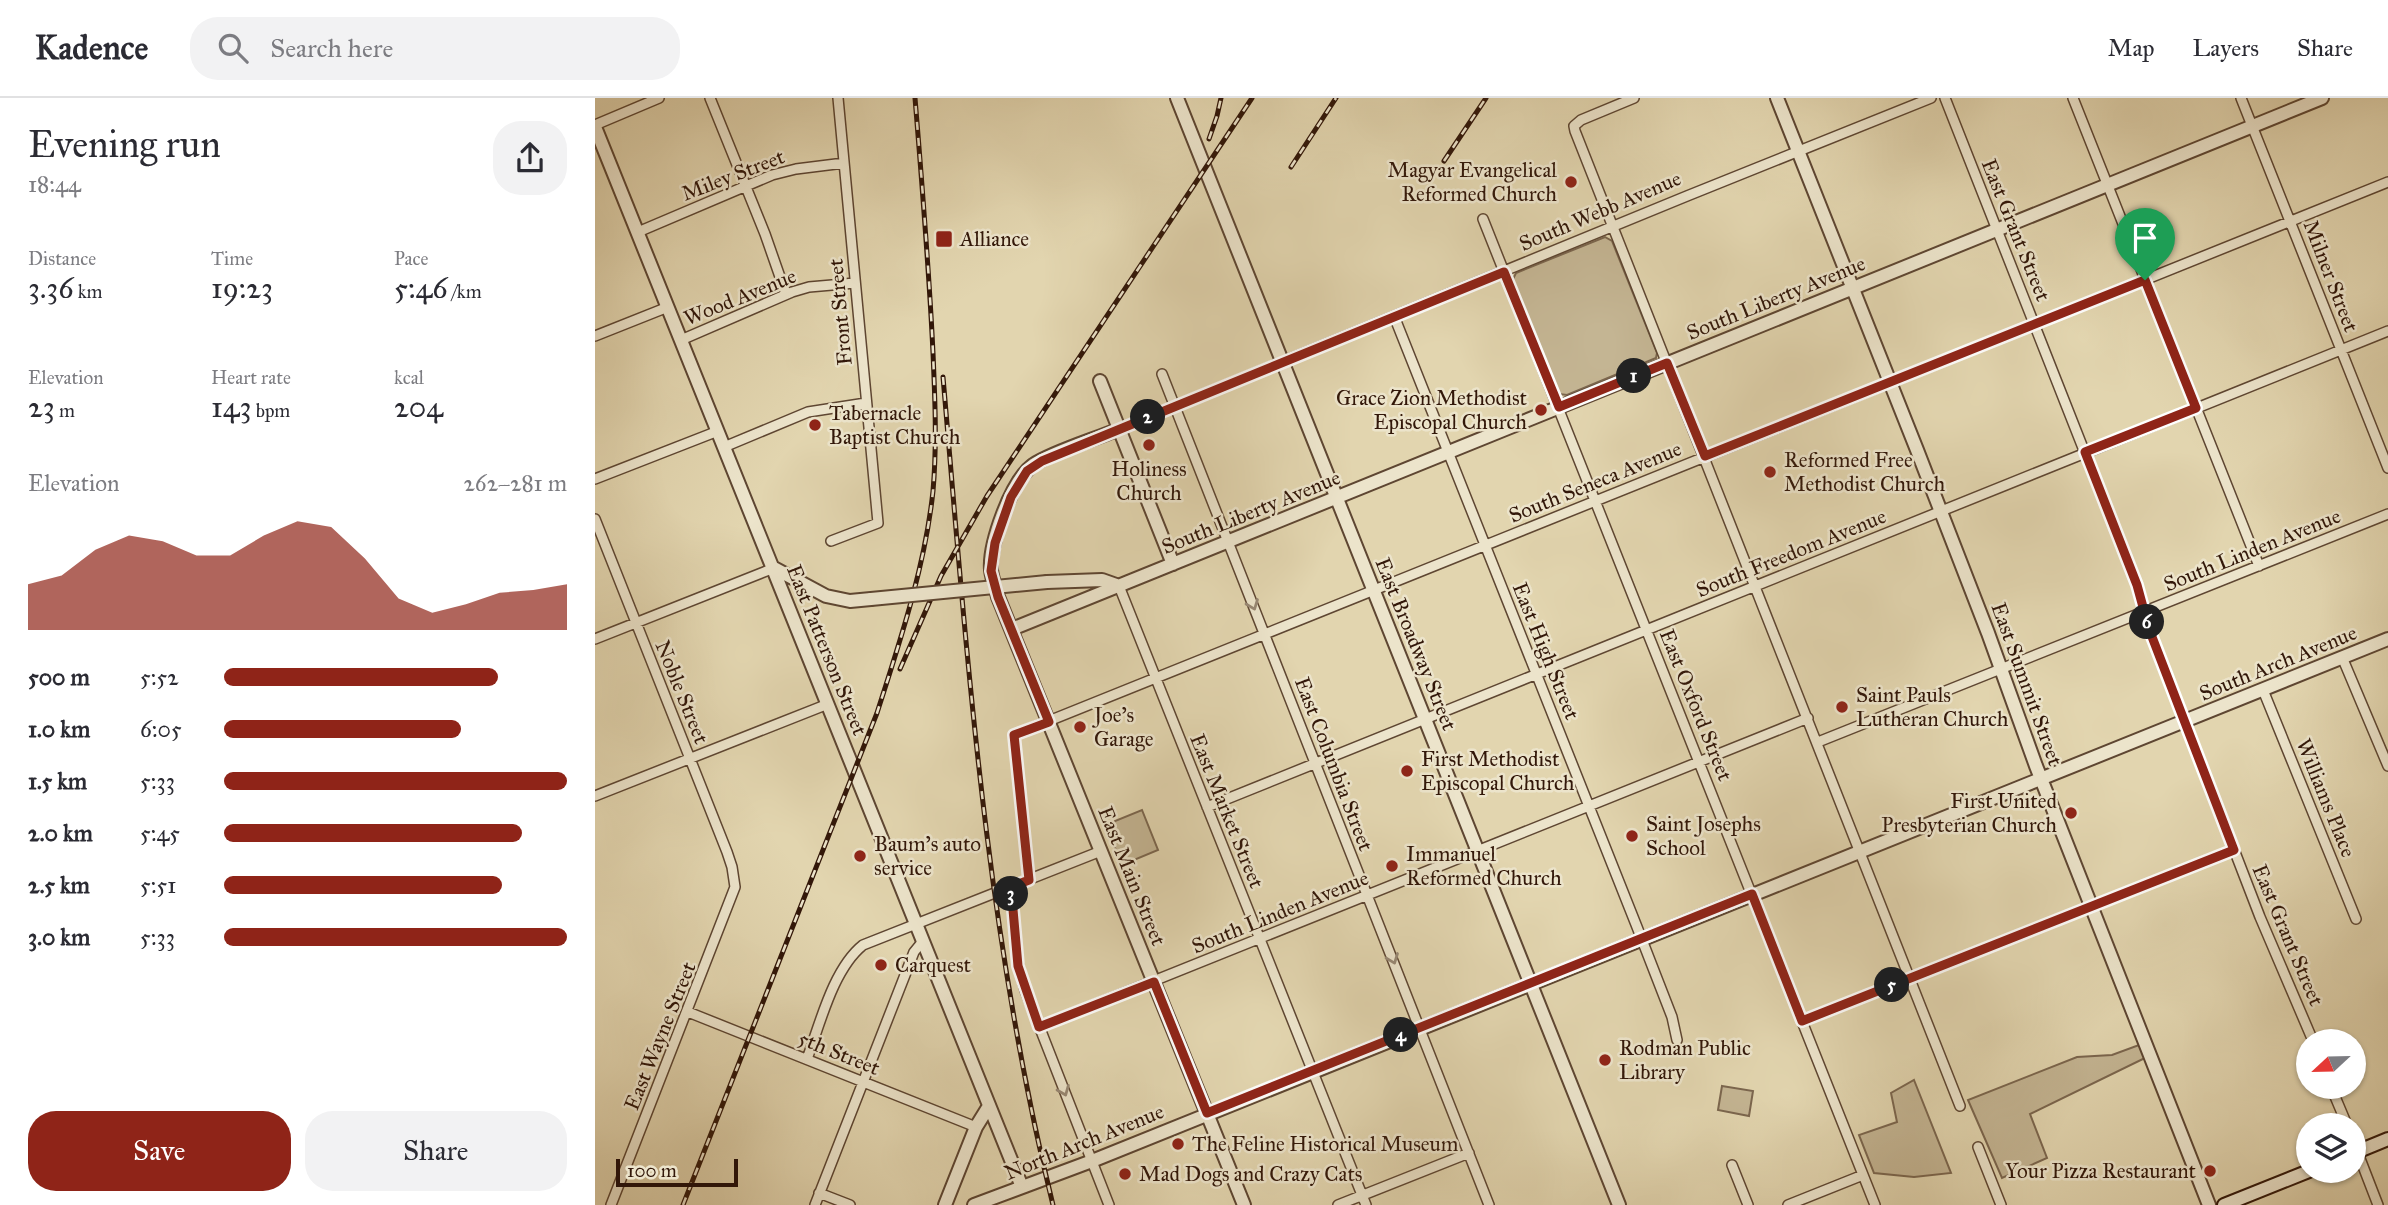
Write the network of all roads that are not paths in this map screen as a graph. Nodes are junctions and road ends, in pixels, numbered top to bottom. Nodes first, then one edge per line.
1 (659, 98) edge
2 (710, 98) edge
3 (838, 98) edge
4 (1177, 98) edge
5 (1634, 98) edge
6 (1777, 98) edge
7 (1931, 98) edge
8 (1944, 98) edge
9 (2073, 98) edge
10 (2241, 98) edge
11 (2322, 98) edge
12 (595, 126) edge
13 (2253, 127) junction
14 (1798, 152) junction
15 (844, 163) junction
16 (2388, 182) edge
17 (2108, 185) junction
18 (745, 186) junction
19 (1483, 219) dead end
20 (2291, 221) junction
21 (1613, 226) junction
22 (1997, 230) junction
23 (638, 232) junction
24 (1504, 272) junction
25 (2145, 280) junction
26 (855, 283) junction
27 (1853, 288) junction
28 (786, 294) junction
29 (668, 307) junction
30 (1394, 316) junction
31 (2035, 324) junction
32 (2388, 331) edge
33 (595, 336) edge
34 (681, 340) junction
35 (2341, 349) junction
36 (1283, 362) junction
37 (1667, 363) junction
38 (1162, 374) dead end
39 (1100, 381) dead end
40 (1890, 383) junction
41 (866, 402) junction
42 (1175, 406) junction
43 (1559, 407) junction
44 (2196, 408) junction
45 (1119, 429) junction
46 (717, 430) junction
47 (724, 447) junction
48 (1448, 452) junction
49 (2085, 452) junction
50 (1705, 456) junction
51 (2388, 468) edge
52 (595, 479) edge
53 (1337, 498) junction
54 (1596, 501) junction
55 (1940, 511) junction
56 (2388, 514) edge
57 (595, 519) edge
58 (831, 541) dead end
59 (1228, 542) junction
60 (1485, 546) junction
61 (992, 561) joint
62 (1173, 564) junction
63 (2259, 566) junction
64 (774, 569) junction
65 (1755, 585) junction
66 (1119, 586) junction
67 (1374, 591) junction
68 (2145, 612) junction
69 (635, 623) junction
70 (1012, 629) junction
71 (1646, 630) junction
72 (1265, 634) junction
73 (595, 639) edge
74 (2388, 639) edge
75 (2342, 657) junction
76 (2001, 669) junction
77 (1537, 674) junction
78 (1156, 679) junction
79 (2263, 690) junction
80 (828, 704) junction
81 (1808, 718) junction
82 (1425, 719) junction
83 (2185, 721) junction
84 (1049, 722) junction
85 (1818, 742) junction
86 (689, 758) junction
87 (1700, 762) junction
88 (1316, 764) junction
89 (2388, 766) edge
90 (2041, 778) junction
91 (595, 796) edge
92 (1590, 806) junction
93 (1207, 807) junction
94 (1861, 850) junction
95 (2234, 850) junction
96 (1101, 851) junction
97 (1479, 852) junction
98 (734, 878) joint
99 (1029, 880) junction
100 (1011, 887) junction
101 (1752, 894) junction
102 (1368, 895) junction
103 (2093, 907) junction
104 (2356, 919) dead end
105 (916, 924) junction
106 (1260, 939) junction
107 (1642, 939) junction
108 (923, 941) junction
109 (1911, 978) junction
110 (1154, 982) junction
111 (1531, 983) junction
112 (688, 1012) junction
113 (1802, 1021) junction
114 (1039, 1027) junction
115 (1420, 1028) junction
116 (2308, 1029) edge
117 (1677, 1040) dead end
118 (807, 1059) junction
119 (1312, 1071) junction
120 (863, 1082) junction
121 (989, 1106) junction
122 (1960, 1106) dead end
123 (1207, 1113) junction
124 (976, 1127) junction
125 (2388, 1139) edge
126 (2366, 1146) edge
127 (1979, 1147) dead end
128 (1469, 1153) junction
129 (1092, 1161) junction
130 (1732, 1165) dead end
131 (1863, 1175) junction
132 (2296, 1176) edge
133 (2366, 1176) edge
134 (1022, 1187) junction
135 (819, 1193) junction
136 (1364, 1200) edge
137 (611, 1205) edge
138 (815, 1205) edge
139 (850, 1205) edge
140 (946, 1205) edge
141 (974, 1205) edge
142 (1109, 1205) edge
143 (1244, 1205) edge
144 (1338, 1205) edge
145 (1489, 1205) edge
146 (1619, 1205) edge
147 (1748, 1205) edge
148 (1788, 1205) edge
149 (1875, 1205) edge
150 (2001, 1205) edge
151 (2209, 1205) edge
152 (2224, 1205) edge
153 (2378, 1205) edge

1 - 12 street
2 - 18 street
3 - 15 street, Front Street
4 - 36 street, East Broadway Street
5 - 21 street
6 - 14 street, East Summit Street
7 - 14 street, South Webb Avenue
8 - 22 street, East Grant Street
9 - 17 street
10 - 13 street, Milner Street
11 - 13 street, South Liberty Avenue
12 - 23 street, East Patterson Street
13 - 17 street, South Liberty Avenue
13 - 20 street, Milner Street
14 - 21 street, South Webb Avenue
14 - 27 street, East Summit Street
15 - 18 street, Miley Street
15 - 26 street, Front Street
16 - 20 street, South Seneca Avenue
17 - 22 street, South Liberty Avenue
17 - 25 street
18 - 23 street, Miley Street
18 - 28 street
19 - 24 street, East Oxford Street
20 - 25 street, South Seneca Avenue
20 - 35 street, Milner Street
21 - 24 street, South Webb Avenue
21 - 37 street
22 - 27 street, South Liberty Avenue
22 - 31 street, East Grant Street
23 - 29 street, East Patterson Street
24 - 30 street, South Webb Avenue
24 - 43 street, East Oxford Street
25 - 31 street, South Seneca Avenue
25 - 44 street
26 - 28 street, Wood Avenue
26 - 41 street, Front Street
27 - 37 street, South Liberty Avenue
27 - 40 street, East Summit Street
28 - 34 street, Wood Avenue
29 - 33 street
29 - 34 street, East Patterson Street
30 - 36 street, South Webb Avenue
30 - 48 street, East High Street
31 - 40 street, South Seneca Avenue
31 - 49 street, East Grant Street
32 - 35 street, South Freedom Avenue
34 - 46 street, East Patterson Street
35 - 44 street, South Freedom Avenue
35 - 51 street, Milner Street
36 - 42 street, South Webb Avenue
36 - 53 street, East Broadway Street
37 - 43 street, South Liberty Avenue
37 - 50 street
38 - 42 street, East Columbia Street
39 - 45 street
40 - 50 street, South Seneca Avenue
40 - 55 street, East Summit Street
41 - 47 street
41 - 58 street, Front Street
42 - 45 street, South Webb Avenue
42 - 59 street, East Columbia Street
43 - 48 street, South Liberty Avenue
43 - 54 street, East Oxford Street
44 - 49 street, South Freedom Avenue
44 - 63 street
45 - 61 street, South Webb Avenue
45 - 62 street
46 - 47 street, East Patterson Street
46 - 52 street
47 - 64 street, East Patterson Street
48 - 53 street, South Liberty Avenue
48 - 60 street, East High Street
49 - 55 street, South Freedom Avenue
49 - 68 street, East Grant Street
50 - 54 street, South Seneca Avenue
50 - 65 street
53 - 59 street, South Liberty Avenue
53 - 67 street, East Broadway Street
54 - 60 street, South Seneca Avenue
54 - 71 street, East Oxford Street
55 - 65 street, South Freedom Avenue
55 - 76 street, East Summit Street
56 - 63 street, South Linden Avenue
57 - 69 street, Noble Street
59 - 62 street, South Liberty Avenue
59 -> 72 street, East Columbia Street
60 - 67 street, South Seneca Avenue
60 - 77 street, East High Street
61 - 70 street, East Main Street
62 - 66 street, South Liberty Avenue
63 - 68 street, South Linden Avenue
64 - 66 street, bridge
64 - 69 street
64 - 80 street, East Patterson Street
65 - 71 street, South Freedom Avenue
65 - 81 street
66 - 70 street, South Liberty Avenue
66 - 78 street, East Market Street
67 - 72 street, South Seneca Avenue
67 - 82 street, East Broadway Street
68 - 76 street, South Linden Avenue
68 - 83 street, East Grant Street
69 - 73 street
69 - 86 street, Noble Street
70 - 84 street, East Main Street
71 - 77 street, South Freedom Avenue
71 - 87 street, East Oxford Street
72 - 78 street, South Seneca Avenue
72 - 88 street, East Columbia Street
74 - 75 street, South Arch Avenue
75 - 79 street, South Arch Avenue
75 - 89 street
76 - 85 street, South Linden Avenue
76 - 90 street, East Summit Street
77 - 82 street, South Freedom Avenue
77 - 92 street, East High Street
78 - 84 street, South Seneca Avenue
78 - 93 street, East Market Street
79 - 83 street, South Arch Avenue
79 - 104 street, Williams Place
80 - 86 street
80 - 105 street, East Patterson Street
81 - 85 street
81 - 87 street, South Linden Avenue
82 - 88 street, South Freedom Avenue
82 - 97 street, East Broadway Street
83 - 90 street, South Arch Avenue
83 - 95 street, East Grant Street
84 - 96 street, East Main Street
84 - 99 street, South Seneca Avenue
85 - 94 street
86 - 91 street
86 - 98 street, Noble Street
87 - 92 street, South Linden Avenue
87 - 101 street, East Oxford Street
88 - 93 street, South Freedom Avenue
88 - 102 street, East Columbia Street
90 - 94 street, South Arch Avenue
90 - 103 street, East Summit Street
92 - 97 street, South Linden Avenue
92 - 107 street, East High Street
93 - 106 street, East Market Street
94 - 101 street, South Arch Avenue
94 - 109 street
95 - 103 street
95 - 116 street, East Grant Street
96 - 99 street
96 - 110 street, East Main Street
97 - 102 street, South Linden Avenue
97 - 111 street, East Broadway Street
98 - 112 street, East Wayne Street
99 - 100 street
100 - 105 street
100 - 114 street
101 - 107 street, South Arch Avenue
101 - 113 street, East Oxford Street
102 - 106 street, South Linden Avenue
102 -> 115 street, East Columbia Street
103 - 109 street
103 - 151 street, East Summit Street
105 - 108 street, East Patterson Street
105 - 118 street
106 - 110 street, South Linden Avenue
106 - 119 street, East Market Street
107 - 111 street, South Arch Avenue
107 - 117 street, East High Street
108 - 120 street
108 - 121 street, East Patterson Street
109 - 113 street
109 - 122 street
110 - 114 street, South Linden Avenue
110 - 123 street, East Main Street
111 - 115 street, South Arch Avenue
111 - 146 street, East Broadway Street
112 - 118 street, 5th Street
112 - 137 street, East Wayne Street
113 - 131 street, East Oxford Street
114 -> 129 street
115 - 119 street, South Arch Avenue
115 - 128 street, East Columbia Street
118 - 120 street, 5th Street
119 - 123 street, South Arch Avenue
119 - 136 street, East Market Street
120 - 124 street, 5th Street
120 - 135 street
121 - 124 street
121 - 134 street, East Patterson Street
123 - 129 street, North Arch Avenue
123 - 143 street, East Main Street
124 - 140 street
125 - 126 street
127 - 150 street
128 - 136 street
128 - 145 street, East Columbia Street
129 - 134 street, North Arch Avenue
129 - 142 street
130 - 147 street
131 - 148 street
131 - 149 street, East Oxford Street
132 - 152 street
133 - 153 street
134 - 141 street, North Arch Avenue
135 - 138 street
135 - 139 street
136 - 144 street

